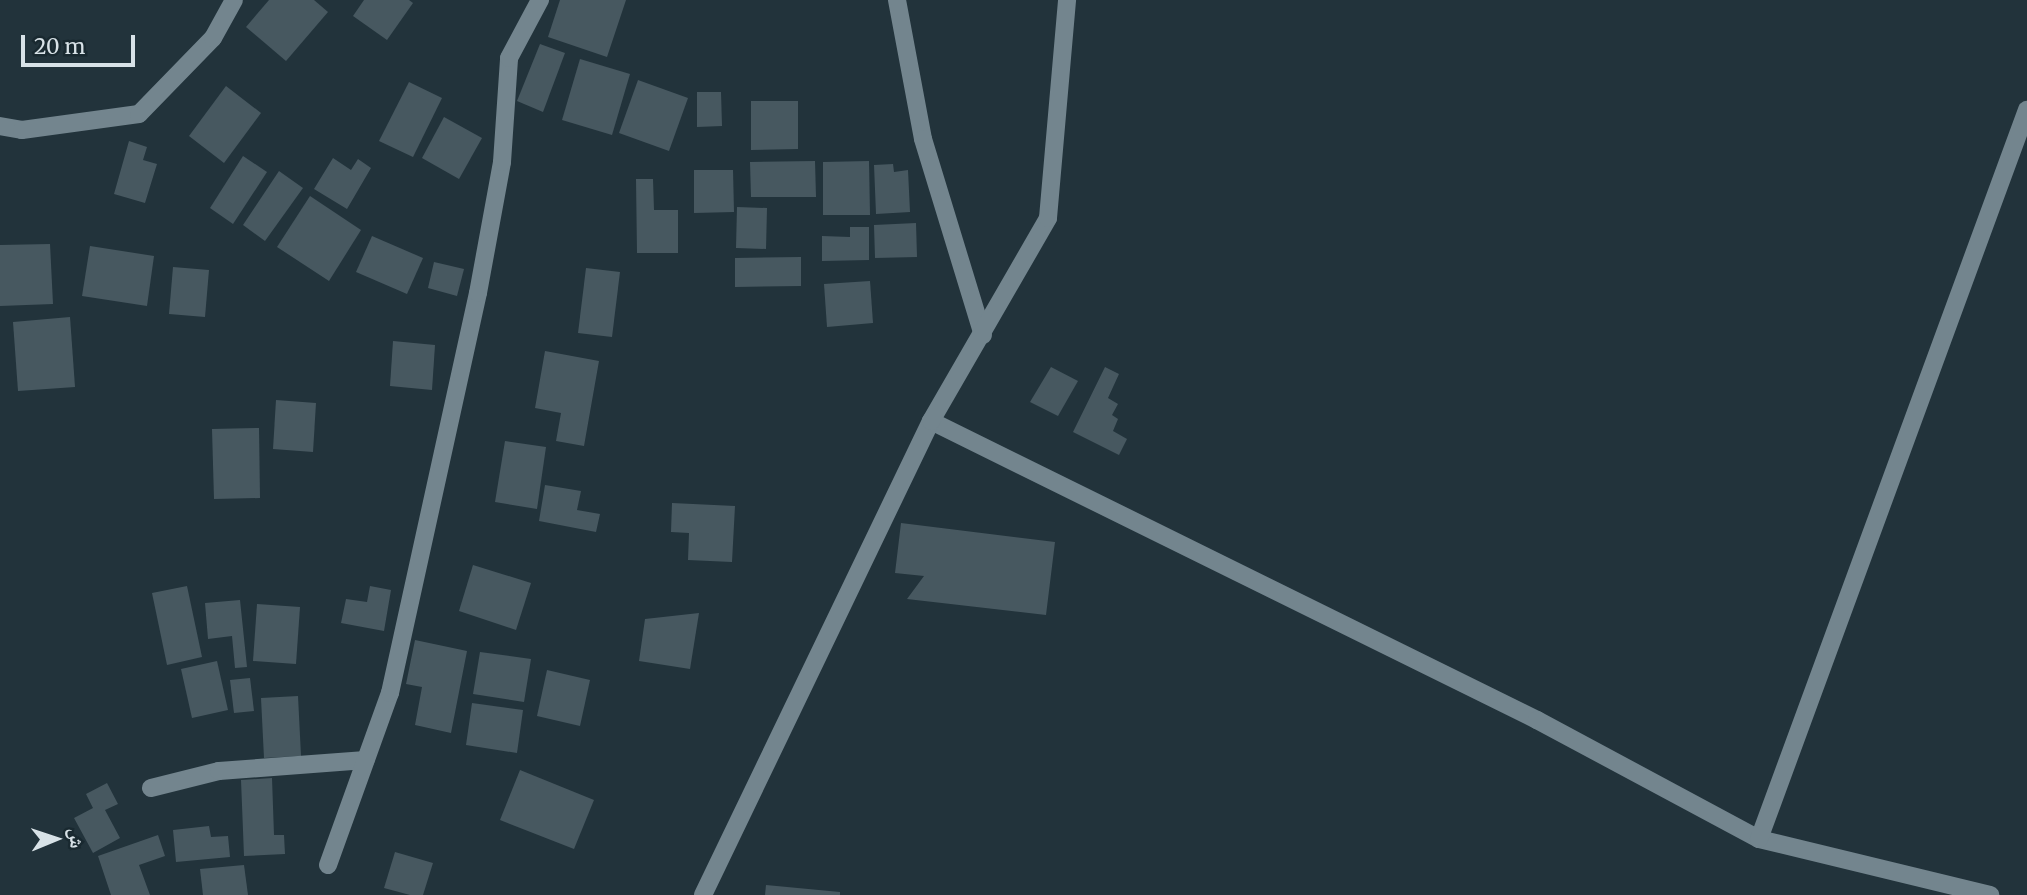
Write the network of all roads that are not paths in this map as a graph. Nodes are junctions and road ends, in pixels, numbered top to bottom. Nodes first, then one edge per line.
1 (234, 0) edge
2 (540, 0) edge
3 (897, 0) edge
4 (1068, 0) edge
5 (2027, 110) edge
6 (0, 127) edge
7 (983, 335) junction
8 (931, 421) junction
9 (366, 760) junction
10 (151, 788) dead end
11 (1759, 839) junction
12 (328, 866) dead end
13 (703, 895) edge
14 (1990, 895) edge

1 - 6 street
2 - 9 street
3 - 7 street
4 - 7 street
5 - 11 street
7 - 8 street
8 - 11 street
8 - 13 street
9 - 10 street
9 - 12 street
11 - 14 street

